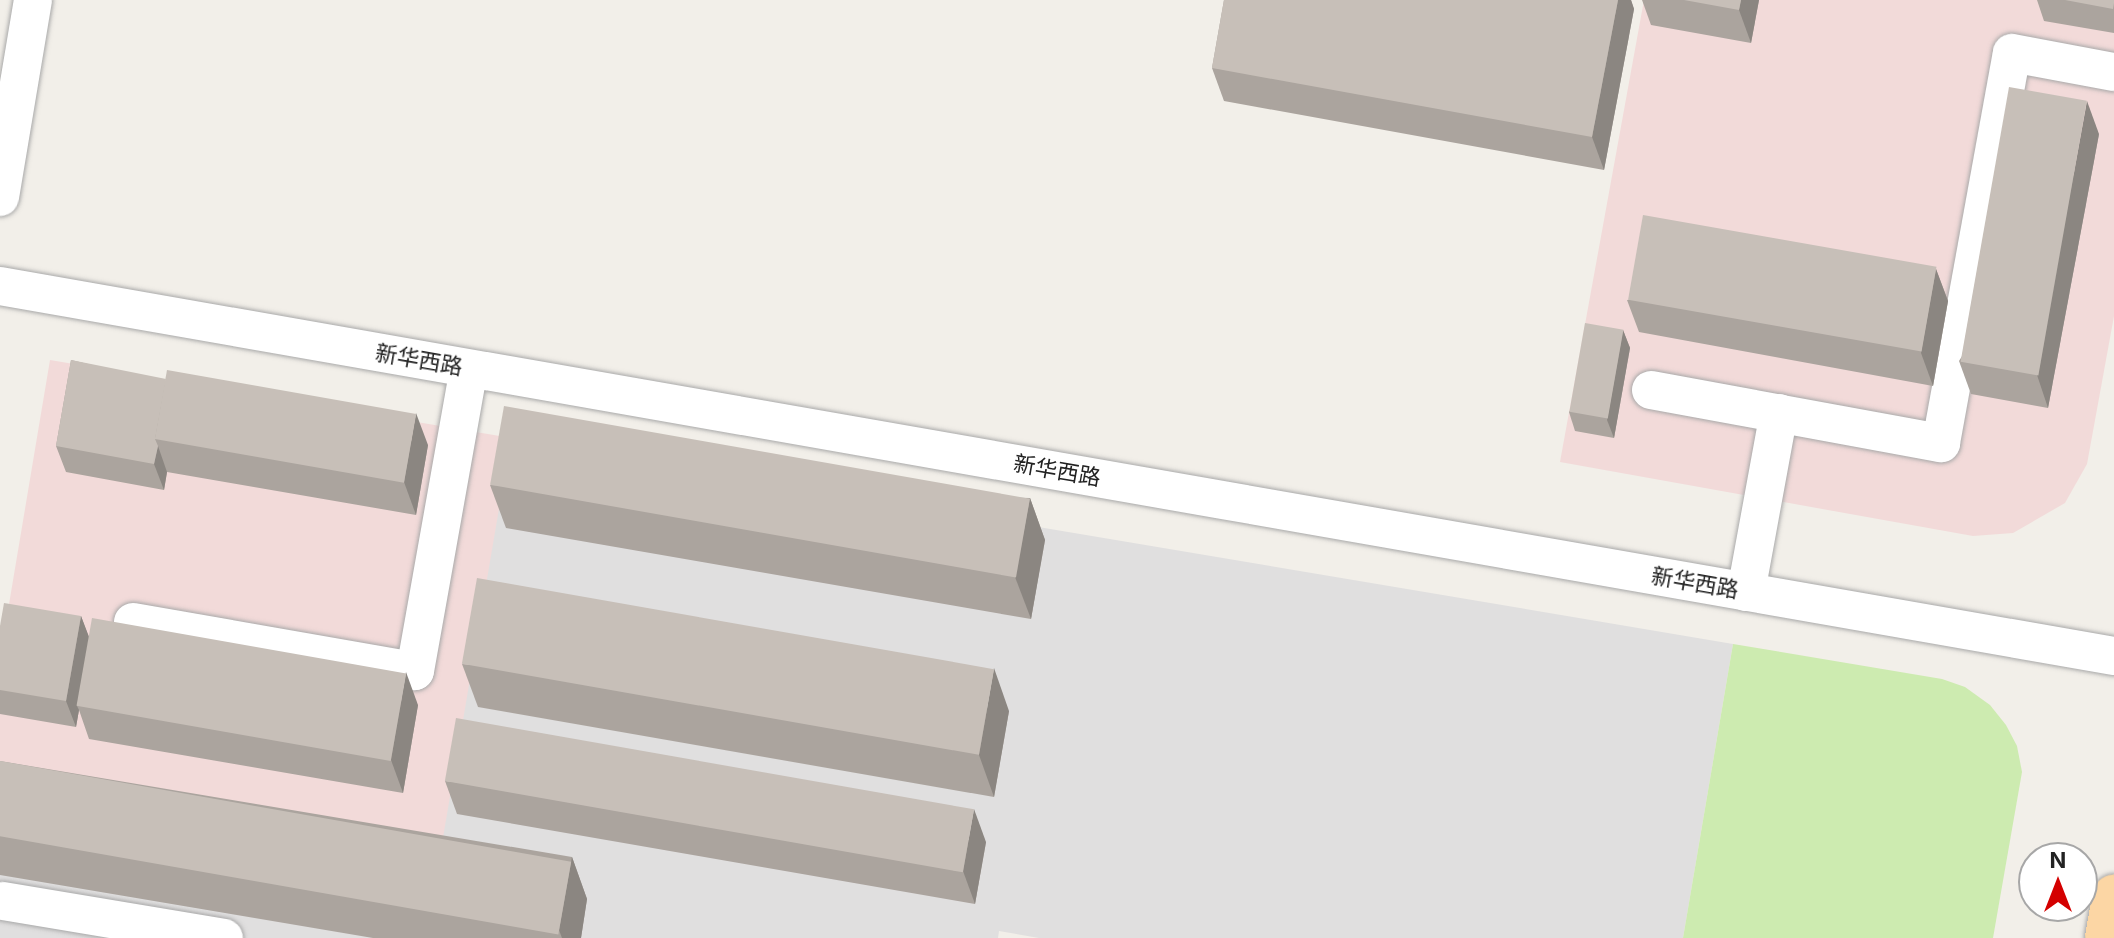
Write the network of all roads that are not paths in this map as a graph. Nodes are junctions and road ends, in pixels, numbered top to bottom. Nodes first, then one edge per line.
1 (33, 0) edge
2 (2114, 72) edge
3 (1, 181) edge
4 (0, 286) edge
5 (469, 369) junction
6 (1651, 390) dead end
7 (1779, 413) junction
8 (1746, 592) junction
9 (133, 622) edge
10 (2114, 656) edge
11 (2114, 897) edge
12 (3, 901) dead end
13 (224, 938) edge
14 (2107, 938) edge

1 - 3 street
2 - 7 street
4 - 5 street, 新华西路
5 - 8 street, 新华西路
5 - 9 street
6 - 7 street
7 - 8 street
8 - 10 street, 新华西路
11 - 14 main road
12 - 13 street

